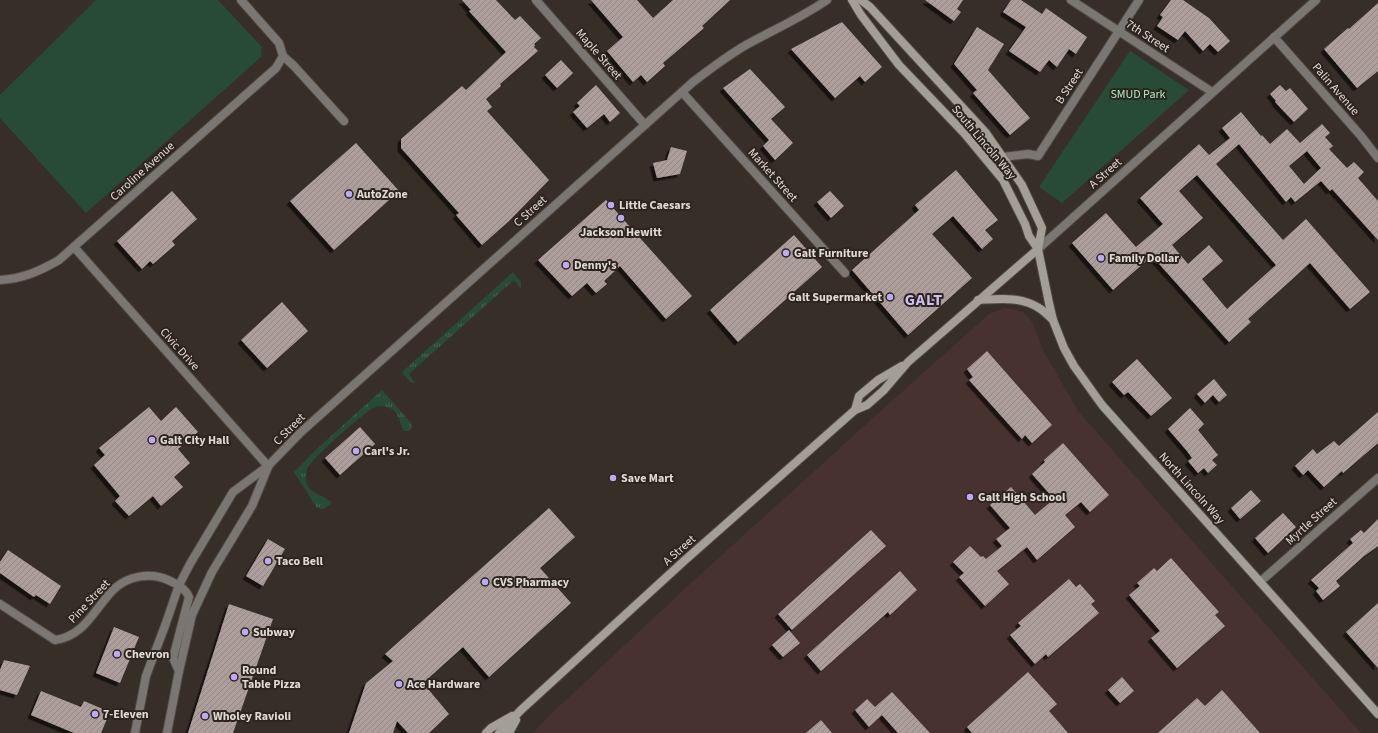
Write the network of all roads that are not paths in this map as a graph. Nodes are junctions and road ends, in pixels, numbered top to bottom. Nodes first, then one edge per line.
1 (241, 0) edge
2 (536, 0) edge
3 (827, 0) edge
4 (852, 0) edge
5 (861, 0) edge
6 (1071, 0) edge
7 (1139, 0) edge
8 (1316, 0) edge
9 (1119, 31) junction
10 (1274, 37) junction
11 (283, 56) junction
12 (682, 92) junction
13 (1212, 92) junction
14 (344, 121) dead end
15 (645, 124) junction
16 (1003, 157) junction
17 (1378, 158) edge
18 (74, 247) junction
19 (1038, 249) junction
20 (845, 273) dead end
21 (0, 280) edge
22 (978, 300) junction
23 (1053, 320) junction
24 (908, 362) junction
25 (855, 410) junction
26 (268, 466) junction
27 (1378, 478) edge
28 (1260, 582) junction
29 (179, 585) junction
30 (0, 604) edge
31 (179, 671) junction
32 (521, 710) junction
33 (1378, 714) edge
34 (135, 733) edge
35 (167, 733) edge
36 (486, 733) edge
37 (499, 733) edge
38 (509, 733) edge

1 - 11 street
2 - 15 street, Maple Street
3 - 12 street, C Street
4 - 19 main road, South Lincoln Way
5 - 16 main road, South Lincoln Way
6 - 9 street, 7th Street
7 - 9 street, B Street
8 - 10 street, A Street
9 - 13 street, 7th Street
9 - 16 street, B Street
10 - 13 street, A Street
10 - 17 street, Palin Avenue
11 - 14 street
11 - 18 street, Caroline Avenue
12 - 15 street, C Street
12 - 20 street, Market Street
13 - 19 street, A Street
15 - 26 street, C Street
16 - 19 main road, South Lincoln Way
18 - 21 street, Caroline Avenue
18 - 26 street, Civic Drive
19 - 22 main road, A Street
19 - 23 main road, North Lincoln Way
22 - 23 main road
22 - 24 main road, A Street
23 - 28 main road, North Lincoln Way
24 - 25 main road, A Street
24 - 25 main road, A Street
25 - 32 main road, A Street
26 - 29 street, C Street
26 - 31 street, C Street
27 - 28 street, Myrtle Street
28 - 33 main road, North Lincoln Way
29 - 30 street, Pine Street
29 - 31 street
29 - 34 street, C Street
31 - 35 street, C Street
32 - 36 main road, A Street
32 - 37 main road, A Street
32 - 38 main road, A Street

